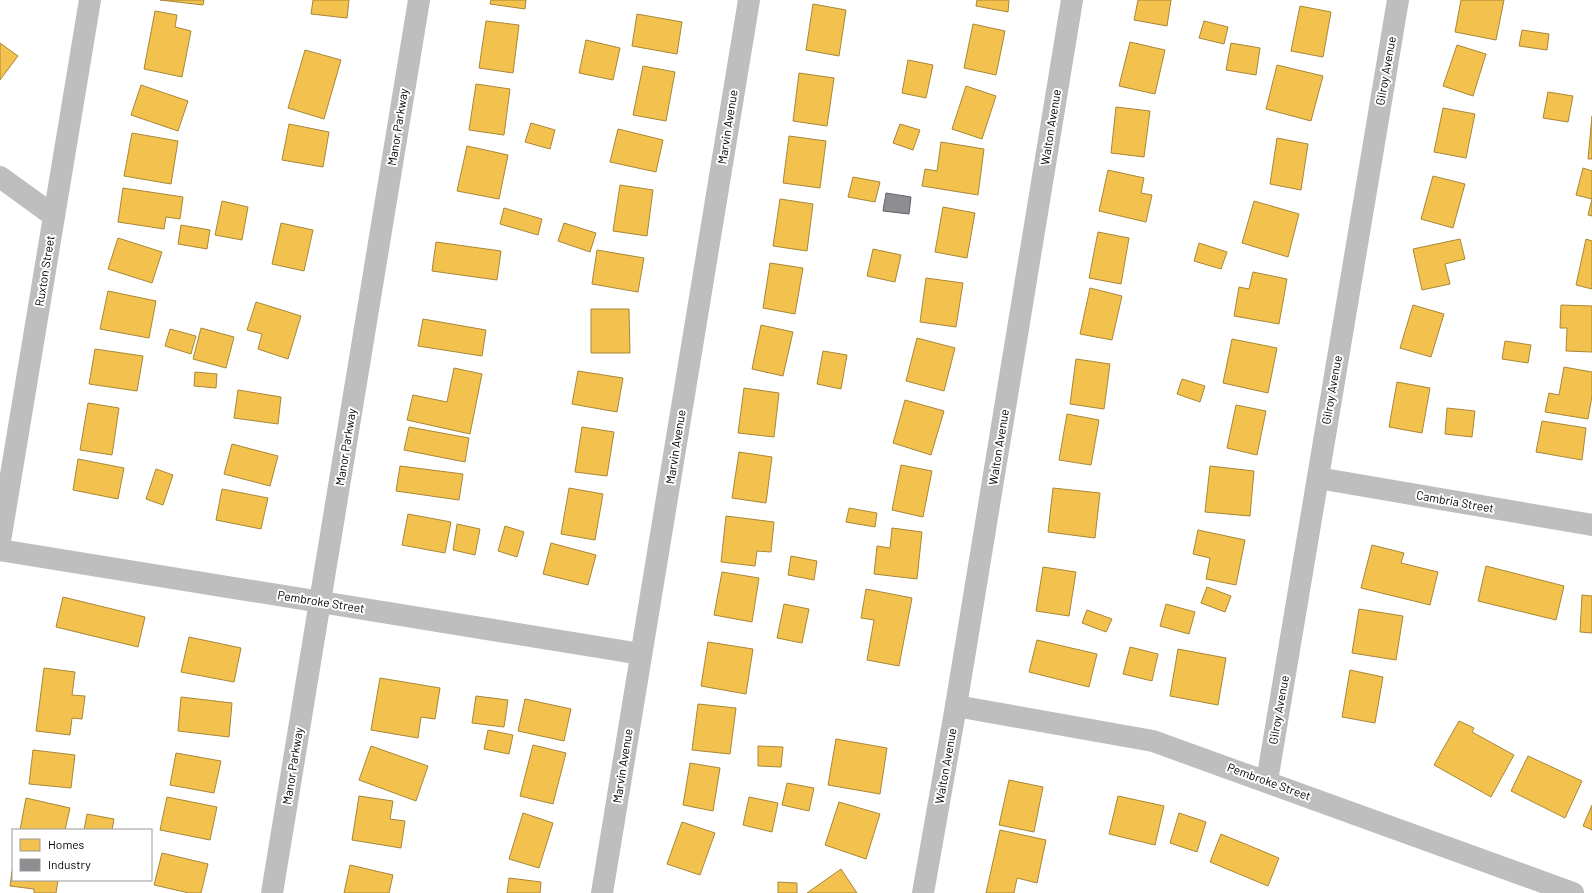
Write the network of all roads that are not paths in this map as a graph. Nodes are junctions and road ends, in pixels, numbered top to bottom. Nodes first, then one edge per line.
1 (90, 0) edge
2 (419, 0) edge
3 (749, 0) edge
4 (1072, 0) edge
5 (1398, 0) edge
6 (0, 177) edge
7 (54, 216) junction
8 (1318, 478) junction
9 (1592, 525) edge
10 (0, 541) edge
11 (0, 550) edge
12 (320, 602) junction
13 (641, 654) junction
14 (956, 706) junction
15 (1267, 781) junction
16 (272, 893) edge
17 (602, 893) edge
18 (923, 893) edge
19 (1573, 893) edge

1 - 7 street, Ruxton Street
2 - 12 street, Manor Parkway
3 - 13 street, Marvin Avenue
4 - 14 street, Walton Avenue
5 - 8 street, Gilroy Avenue
6 - 7 street
7 - 10 street, Ruxton Street
8 - 9 street, Cambria Street
8 - 15 street, Gilroy Avenue
11 - 12 street, Pembroke Street
12 - 13 street, Pembroke Street
12 - 16 street, Manor Parkway
13 - 17 street, Marvin Avenue
14 - 15 street, Pembroke Street
14 - 18 street, Walton Avenue
15 - 19 street, Pembroke Street

